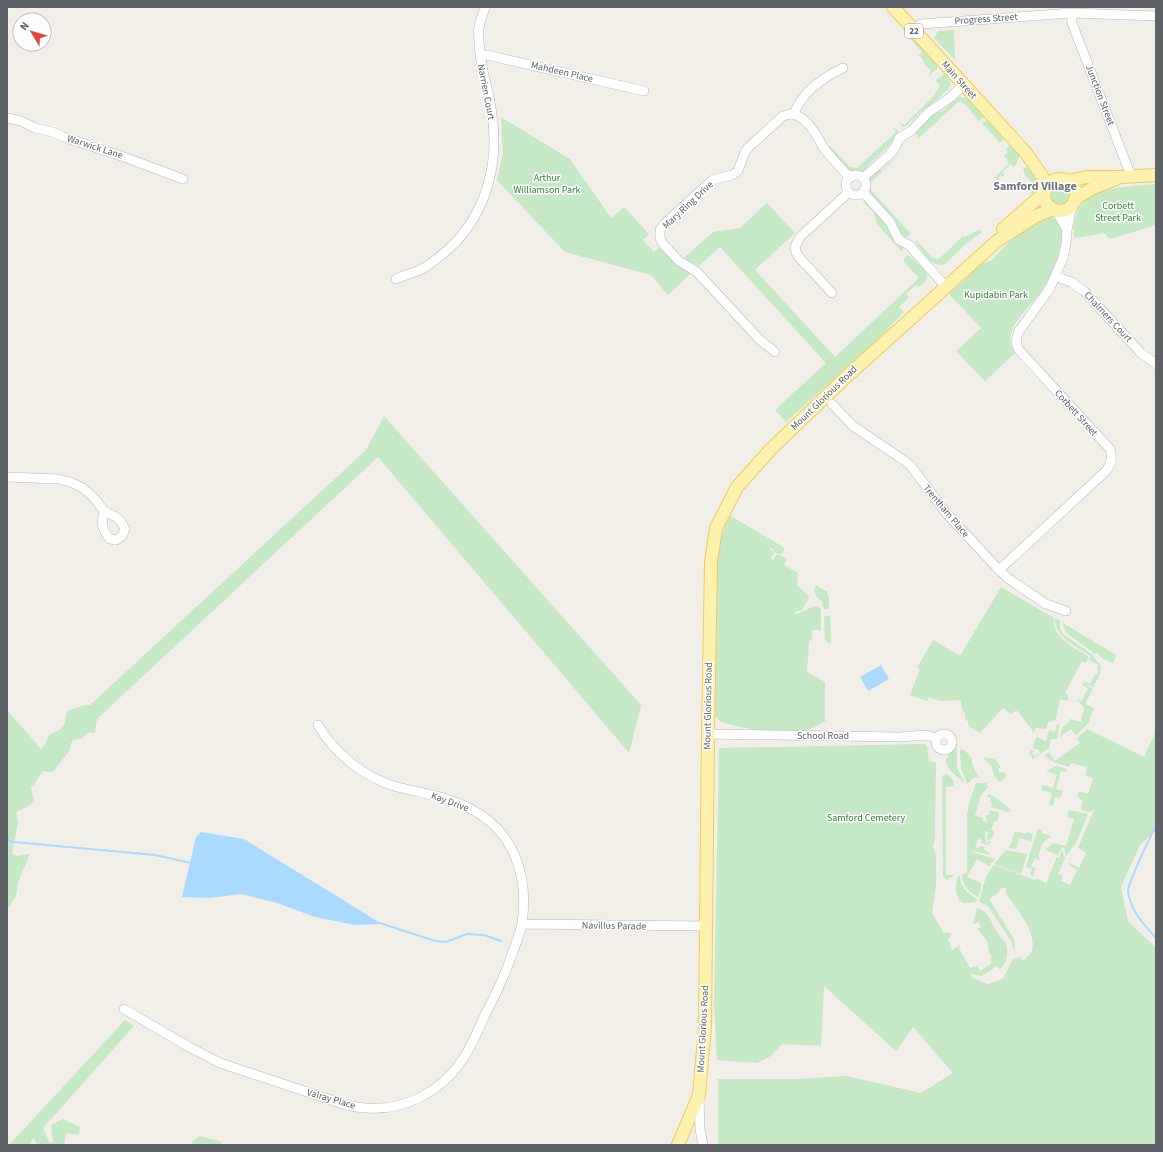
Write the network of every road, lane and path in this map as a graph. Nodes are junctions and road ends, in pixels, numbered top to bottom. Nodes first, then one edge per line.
1 (485, 7) edge
2 (893, 7) edge
3 (1072, 13) junction
4 (1156, 16) edge
5 (913, 29) junction
6 (480, 56) junction
7 (843, 68) dead end
8 (963, 85) junction
9 (644, 91) dead end
10 (794, 114) junction
11 (7, 118) edge
12 (1026, 153) junction
13 (1156, 175) edge
14 (1126, 177) junction
15 (850, 178) junction
16 (863, 178) junction
17 (183, 180) dead end
18 (1065, 180) junction
19 (1045, 190) junction
20 (849, 192) junction
21 (863, 192) junction
22 (1073, 202) junction
23 (1055, 210) junction
24 (1021, 213) junction
25 (1033, 218) junction
26 (1067, 230) junction
27 (1055, 276) junction
28 (396, 278) dead end
29 (944, 285) junction
30 (832, 293) dead end
31 (775, 352) dead end
32 (1156, 364) edge
33 (832, 404) dead end
34 (7, 477) edge
35 (104, 512) dead end
36 (999, 570) junction
37 (1066, 611) dead end
38 (318, 726) dead end
39 (708, 734) junction
40 (937, 738) dead end
41 (522, 924) junction
42 (706, 926) junction
43 (124, 1009) dead end
44 (699, 1095) junction
45 (678, 1145) edge
46 (703, 1145) edge

1 - 6 street, Narrien Court
2 - 5 main road, Main Street / 22
3 - 4 street, Progress Street
3 - 5 street, Progress Street
3 - 14 street, Junction Street
5 - 8 main road, Main Street / 22
6 - 9 street, Mahdeen Place
6 - 28 street, Narrien Court
7 - 10 street
8 - 12 main road, Main Street / 22
8 - 16 street
10 - 15 street
10 - 31 street, Mary Ring Drive
11 - 17 street, Warwick Lane
12 - 18 main road, Main Street / 22
12 - 19 main road, Main Street / 22
13 - 14 main road
14 - 18 main road
14 - 22 main road
15 - 16 street
15 - 20 street
16 - 21 street
18 - 19 main road
18 - 22 main road
19 - 23 main road, 22
19 - 24 main road, Mount Glorious Road
20 - 21 street
20 - 30 street
21 - 29 street
22 - 23 main road
22 - 26 street, Corbett Street
23 - 25 main road, Mount Glorious Road
23 - 26 street
24 - 25 main road
24 - 29 main road, Mount Glorious Road
25 - 29 main road, Mount Glorious Road
26 - 27 street, Corbett Street
27 - 32 street, Chalmers Court
27 - 36 street, Corbett Street
29 - 39 main road, Mount Glorious Road
33 - 36 street, Trentham Place
34 - 35 street
36 - 37 street, Trentham Place
38 - 41 street, Kay Drive
39 - 40 street, School Road
39 - 42 main road, Mount Glorious Road
41 - 42 street, Navillus Parade
41 - 43 street, Valray Place
42 - 44 main road, Mount Glorious Road
44 - 45 main road, Mount Glorious Road
44 - 46 street

